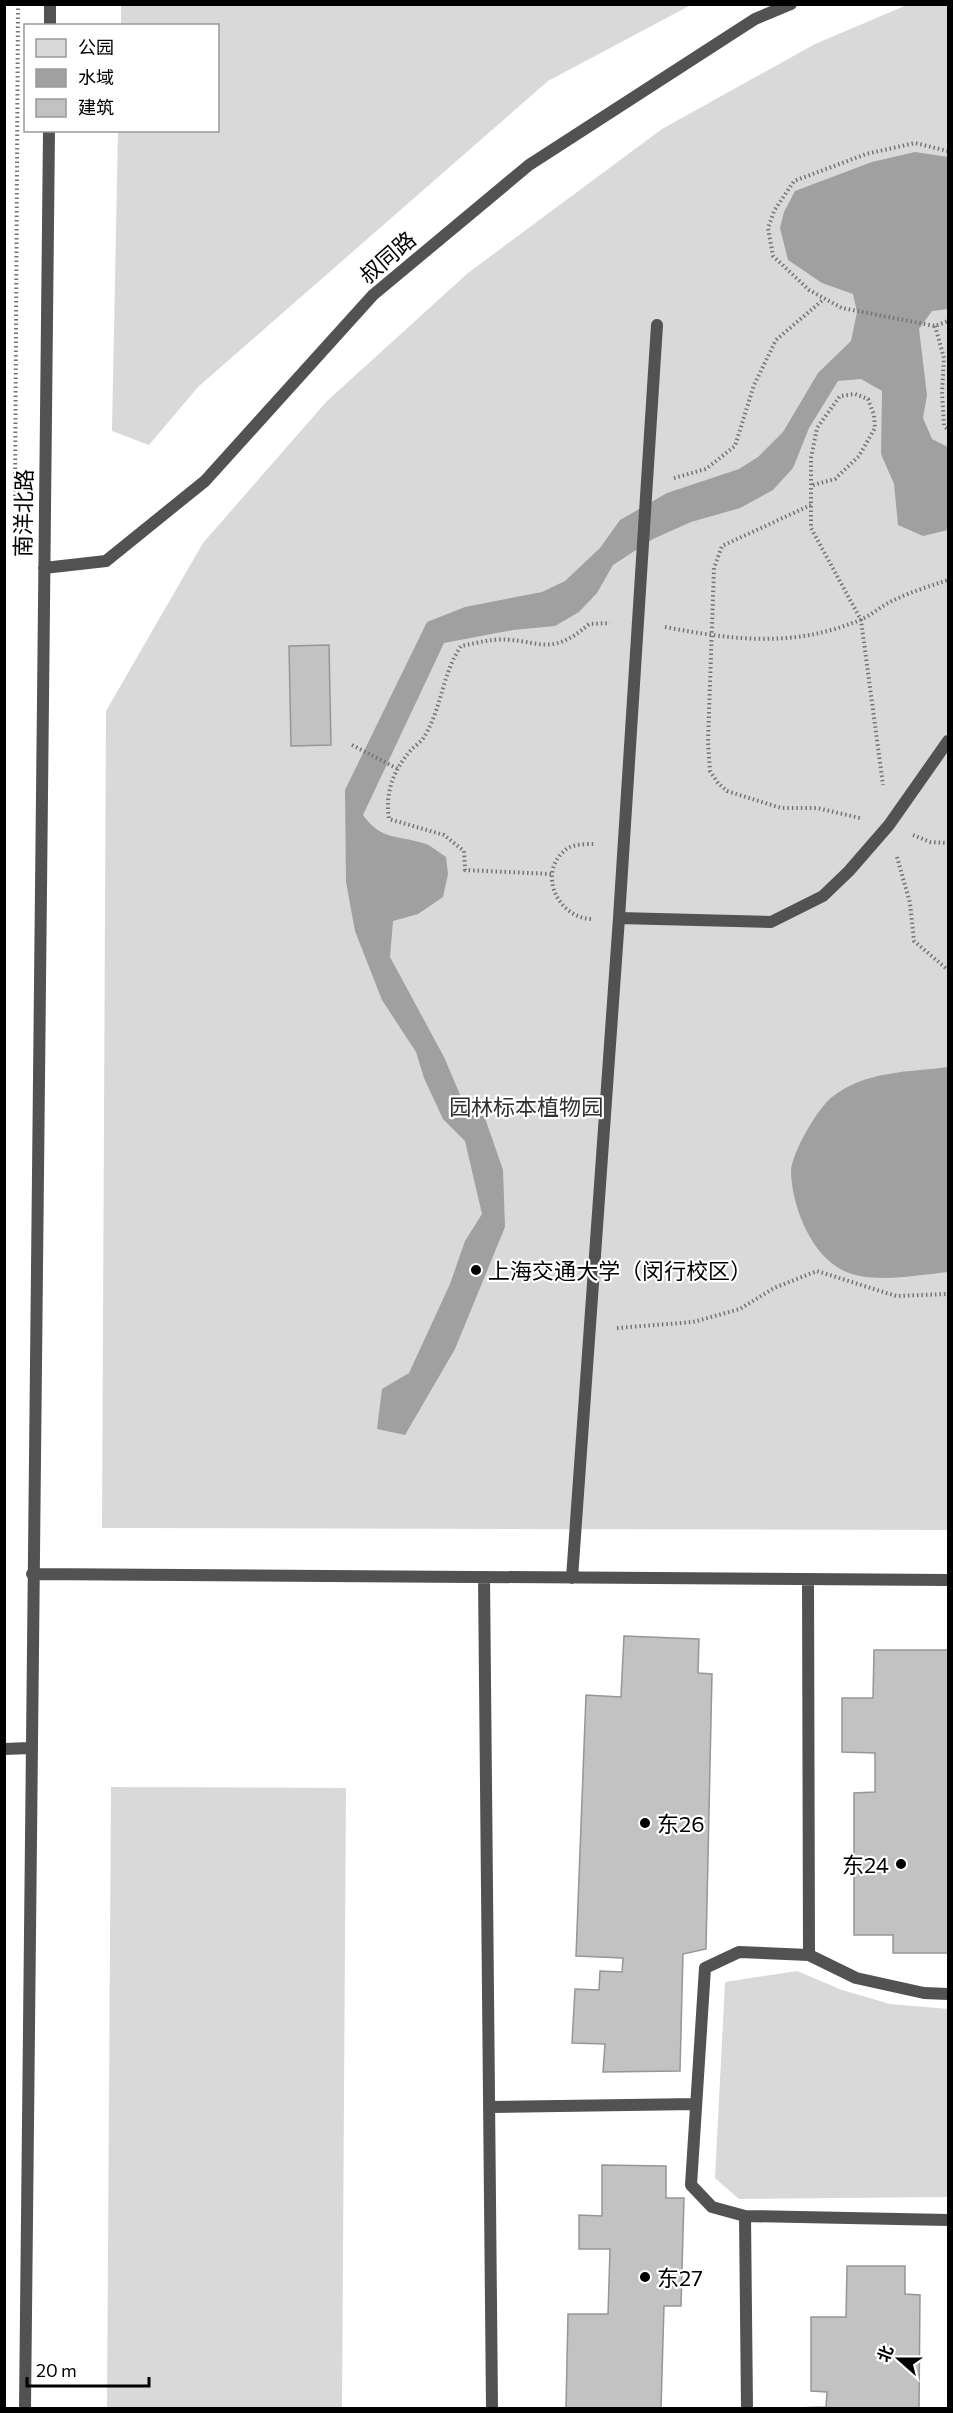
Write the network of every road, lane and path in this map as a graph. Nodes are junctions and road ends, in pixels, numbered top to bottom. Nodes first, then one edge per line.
1 (50, 4) edge
2 (791, 4) edge
3 (50, 24) edge
4 (49, 132) edge
5 (948, 151) edge
6 (824, 298) junction
7 (948, 321) edge
8 (657, 325) dead end
9 (935, 326) junction
10 (948, 430) edge
11 (813, 485) junction
12 (646, 489) junction
13 (812, 505) junction
14 (44, 568) junction
15 (948, 580) edge
16 (861, 620) junction
17 (637, 622) junction
18 (714, 636) junction
19 (948, 741) edge
20 (352, 745) dead end
21 (398, 769) junction
22 (889, 825) junction
23 (624, 846) junction
24 (551, 874) junction
25 (619, 918) junction
26 (948, 970) edge
27 (948, 1294) edge
28 (588, 1338) junction
29 (32, 1574) junction
30 (484, 1577) junction
31 (572, 1578) junction
32 (808, 1579) junction
33 (948, 1580) edge
34 (30, 1748) junction
35 (4, 1749) edge
36 (809, 1955) junction
37 (948, 1994) edge
38 (696, 2103) junction
39 (489, 2107) junction
40 (745, 2216) junction
41 (948, 2220) edge
42 (25, 2409) edge
43 (492, 2409) edge
44 (747, 2409) edge

1 - 3 lane
2 - 14 lane, 叔同路
4 - 14 lane, 南洋北路
5 - 6 path
6 - 9 path
6 - 12 path
7 - 9 path
8 - 12 lane
9 - 10 path
11 - 11 path
11 - 13 path
12 - 17 lane
13 - 16 path
13 - 18 path
14 - 29 lane, 南洋北路
15 - 16 path
16 - 18 path
16 - 22 path
17 - 18 path
17 - 21 path
17 - 23 lane
18 - 22 path
19 - 22 lane
20 - 21 path
21 - 24 path
22 - 25 lane
22 - 26 path
23 - 24 path
23 - 25 lane
24 - 25 path
25 - 28 lane
27 - 28 path
28 - 31 lane
29 - 30 lane
29 - 34 lane, 南洋北路
30 - 31 lane
30 - 39 lane
31 - 32 lane
32 - 33 lane
32 - 36 lane
34 - 35 lane
34 - 42 lane, 南洋北路
36 - 37 lane
36 - 38 lane
38 - 39 lane
38 - 40 lane
39 - 43 lane
40 - 41 lane
40 - 44 lane

